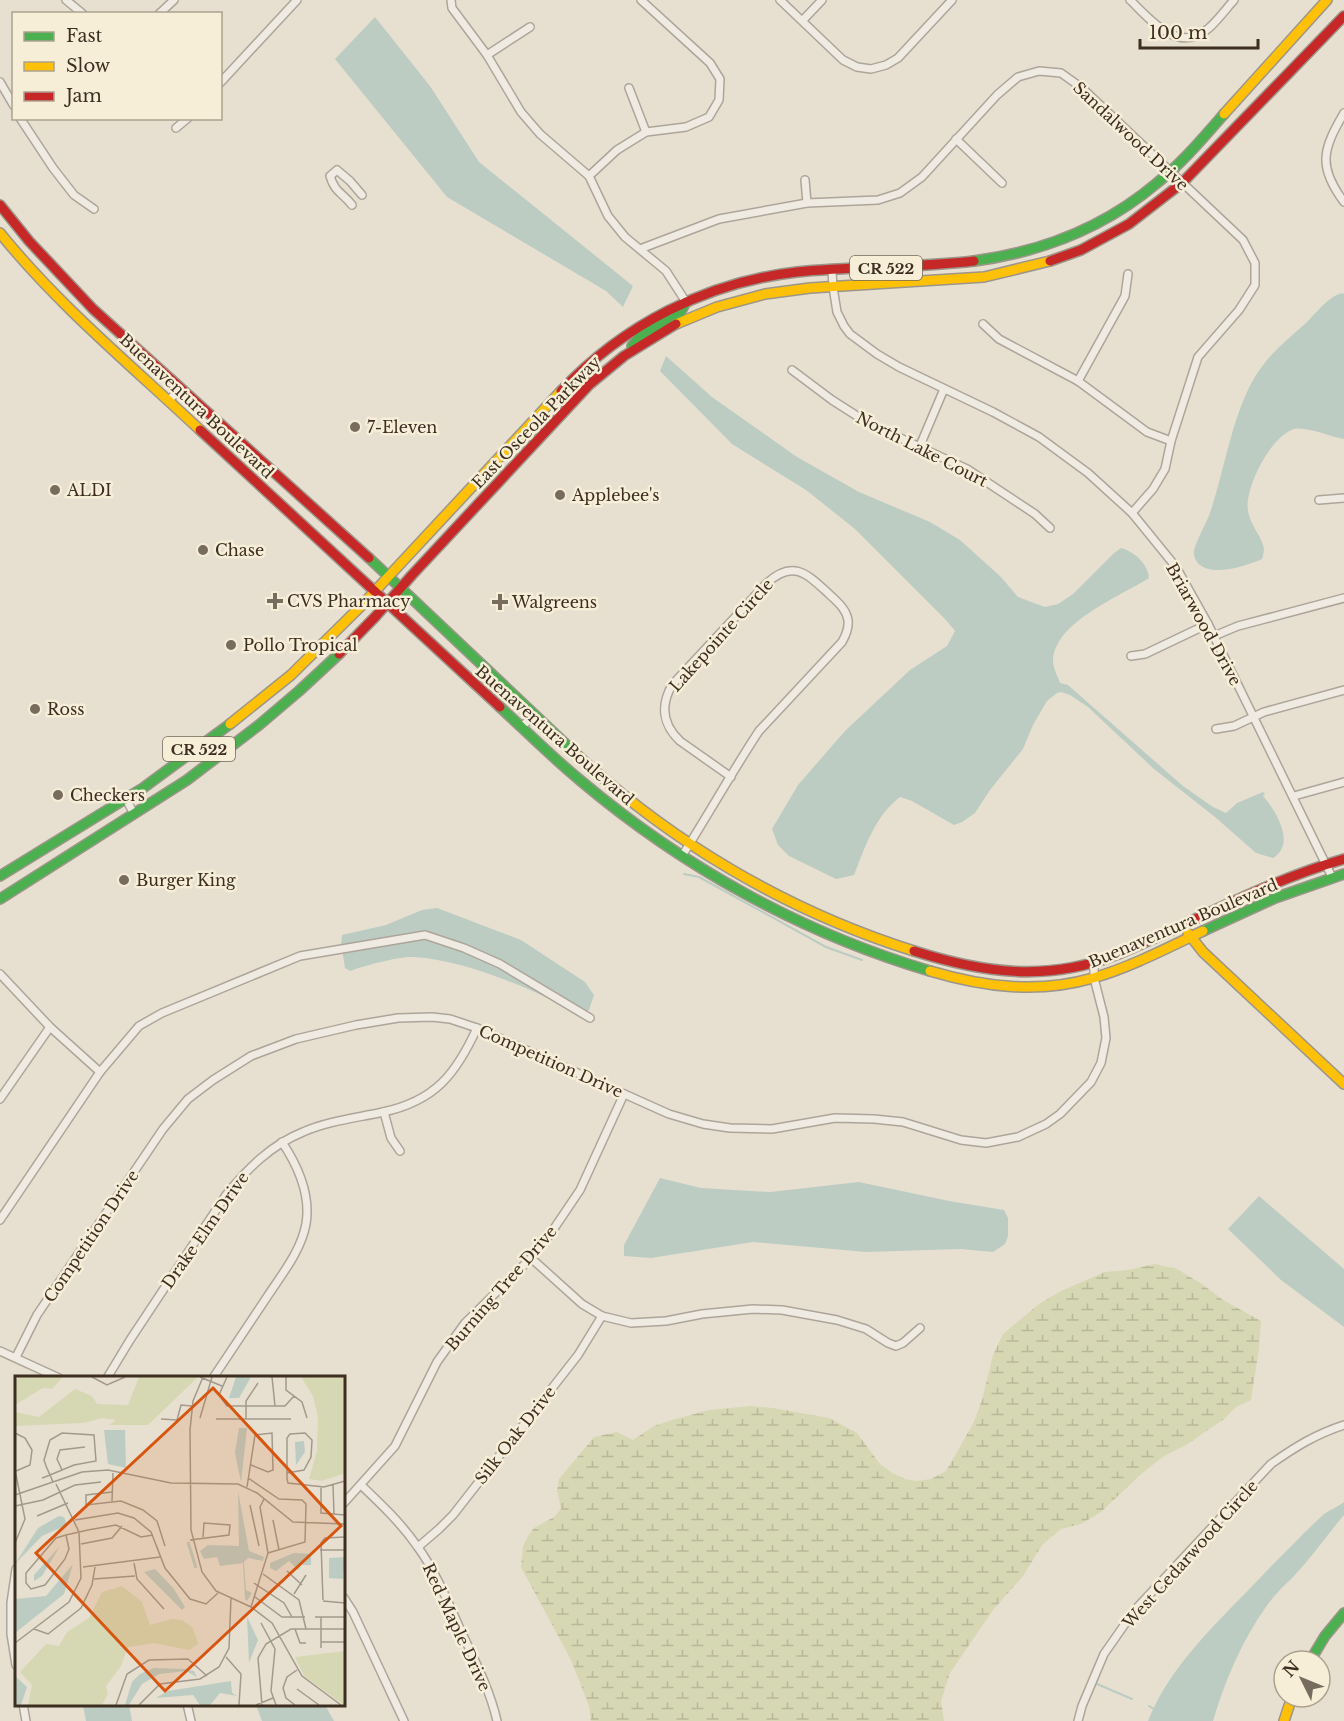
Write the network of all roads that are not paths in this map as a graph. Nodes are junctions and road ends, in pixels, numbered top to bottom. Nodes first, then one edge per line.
1 (66, 0) edge
2 (174, 0) edge
3 (297, 0) edge
4 (451, 0) edge
5 (641, 0) edge
6 (780, 0) edge
7 (822, 0) edge
8 (952, 0) edge
9 (1130, 0) edge
10 (1234, 0) edge
11 (1328, 0) edge
12 (81, 12) edge
13 (161, 12) edge
14 (1344, 16) edge
15 (803, 20) junction
16 (530, 27) dead end
17 (487, 55) junction
18 (222, 81) edge
19 (0, 82) edge
20 (629, 88) dead end
21 (12, 103) edge
22 (1344, 113) edge
23 (22, 120) edge
24 (186, 120) edge
25 (176, 129) dead end
26 (646, 132) junction
27 (956, 140) junction
28 (1170, 172) junction
29 (589, 176) junction
30 (804, 180) dead end
31 (1002, 183) dead end
32 (1182, 183) junction
33 (362, 195) dead end
34 (1344, 202) edge
35 (807, 203) junction
36 (0, 205) edge
37 (352, 205) dead end
38 (94, 209) dead end
39 (0, 233) edge
40 (640, 249) junction
41 (832, 271) junction
42 (1128, 274) dead end
43 (832, 287) junction
44 (686, 302) junction
45 (983, 324) dead end
46 (624, 356) junction
47 (792, 370) dead end
48 (1078, 381) junction
49 (180, 388) junction
50 (944, 389) junction
51 (169, 400) junction
52 (553, 400) junction
53 (560, 415) junction
54 (1171, 441) junction
55 (919, 448) junction
56 (1344, 498) edge
57 (1319, 500) dead end
58 (1132, 513) junction
59 (1050, 528) dead end
60 (388, 578) junction
61 (400, 589) junction
62 (375, 592) junction
63 (1344, 598) edge
64 (387, 603) junction
65 (1208, 624) junction
66 (1214, 636) junction
67 (1131, 656) dead end
68 (1344, 690) edge
69 (535, 715) junction
70 (1254, 716) junction
71 (521, 728) junction
72 (1216, 729) dead end
73 (731, 777) junction
74 (1344, 782) edge
75 (1294, 796) junction
76 (126, 799) junction
77 (134, 814) junction
78 (690, 844) junction
79 (682, 856) junction
80 (1344, 858) edge
81 (1326, 864) junction
82 (1344, 874) edge
83 (0, 876) edge
84 (1332, 877) junction
85 (0, 899) edge
86 (1184, 926) junction
87 (1190, 937) junction
88 (1094, 963) junction
89 (0, 974) edge
90 (1094, 978) junction
91 (590, 1018) dead end
92 (50, 1027) junction
93 (477, 1028) junction
94 (100, 1072) junction
95 (1344, 1084) edge
96 (624, 1094) junction
97 (0, 1099) edge
98 (384, 1112) junction
99 (282, 1142) junction
100 (400, 1151) dead end
101 (0, 1220) edge
102 (531, 1258) junction
103 (602, 1316) junction
104 (920, 1328) dead end
105 (0, 1351) edge
106 (16, 1357) junction
107 (57, 1376) edge
108 (108, 1376) edge
109 (214, 1376) edge
110 (1344, 1425) edge
111 (362, 1485) junction
112 (345, 1502) edge
113 (418, 1547) junction
114 (15, 1576) edge
115 (345, 1600) edge
116 (1344, 1613) edge
117 (1317, 1649) edge
118 (15, 1659) edge
119 (23, 1706) edge
120 (187, 1706) edge
121 (26, 1721) edge
122 (191, 1721) edge
123 (404, 1721) edge
124 (497, 1721) edge
125 (1078, 1721) edge

1 - 12 street
2 - 13 street
3 - 18 street
4 - 17 street
5 - 26 street
6 - 15 street
7 - 15 street
8 - 15 street
9 - 10 street
11 - 28 main road, East Osceola Parkway / CR 522
14 - 32 main road, East Osceola Parkway / CR 522
16 - 17 street
17 - 29 street
19 - 21 street
20 - 26 street
22 - 34 street
23 - 38 street
24 - 25 street
26 - 29 street
27 - 28 street, Sandalwood Drive
27 - 31 street
27 - 35 street, Sandalwood Drive
28 - 32 street, Sandalwood Drive
28 - 41 main road, East Osceola Parkway / CR 522
29 - 40 street
30 - 35 street
32 - 43 main road, East Osceola Parkway / CR 522
32 - 54 street, Sandalwood Drive
33 - 37 street
35 - 40 street, Sandalwood Drive
36 - 49 main road, Buenaventura Boulevard
39 - 51 main road, Buenaventura Boulevard
40 - 44 street
41 - 43 street, Briarwood Drive
41 - 44 main road, East Osceola Parkway / CR 522
42 - 48 street
43 - 46 main road, East Osceola Parkway / CR 522
43 - 50 street, Briarwood Drive
44 - 46 main road
44 - 52 main road, East Osceola Parkway / CR 522
45 - 48 street
46 - 53 main road, East Osceola Parkway / CR 522
47 - 55 street, North Lake Court
48 - 54 street
49 - 51 street
49 - 60 main road, Buenaventura Boulevard
50 - 55 street
50 - 58 street, Briarwood Drive
51 - 62 main road, Buenaventura Boulevard
52 - 53 street
52 - 60 main road, East Osceola Parkway / CR 522
53 - 61 main road, East Osceola Parkway / CR 522
54 - 58 street, Sandalwood Drive
55 - 59 street, North Lake Court
56 - 57 street
58 - 65 street, Briarwood Drive
60 - 61 main road, Buenaventura Boulevard
60 - 62 main road, East Osceola Parkway / CR 522
61 - 64 main road, East Osceola Parkway / CR 522
61 - 69 main road, Buenaventura Boulevard
62 - 64 main road, Buenaventura Boulevard
62 - 76 main road, East Osceola Parkway / CR 522
63 - 66 street
64 - 71 main road, Buenaventura Boulevard
64 - 77 main road, East Osceola Parkway / CR 522
65 - 66 street, Briarwood Drive
65 - 67 street
66 - 70 street, Briarwood Drive
68 - 70 street
69 - 71 street
69 - 78 main road, Buenaventura Boulevard
70 - 72 street
70 - 75 street, Briarwood Drive
71 - 79 main road, Buenaventura Boulevard
73 - 73 street, Lakepointe Circle
73 - 78 street, Lakepointe Circle
74 - 75 street
75 - 81 street, Briarwood Drive
76 - 77 street
76 - 83 main road, East Osceola Parkway / CR 522
77 - 85 main road, East Osceola Parkway / CR 522
78 - 79 street, Lakepointe Circle
78 - 88 main road, Buenaventura Boulevard
79 - 90 main road, Buenaventura Boulevard
80 - 81 main road, Buenaventura Boulevard
81 - 84 street, Briarwood Drive
81 - 86 main road, Buenaventura Boulevard
82 - 84 main road, Buenaventura Boulevard
84 - 87 main road, Buenaventura Boulevard
86 - 87 main road
86 - 88 main road, Buenaventura Boulevard
87 - 90 main road, Buenaventura Boulevard
87 - 95 main road
88 - 90 street, Competition Drive
89 - 92 street
90 - 96 street, Competition Drive
91 - 94 street
92 - 94 street
92 - 97 street
93 - 96 street, Competition Drive
93 - 98 street, Drake Elm Drive
93 - 106 street, Competition Drive
94 - 101 street
96 - 102 street, Burning Tree Drive
98 - 99 street, Drake Elm Drive
98 - 100 street
99 - 108 street, Drake Elm Drive
99 - 109 street
102 - 103 street
102 - 111 street, Burning Tree Drive
103 - 104 street
103 - 113 street, Silk Oak Drive
105 - 106 street
106 - 107 street
110 - 125 street, West Cedarwood Circle
111 - 112 street, Burning Tree Drive
111 - 113 street, Red Maple Drive
113 - 124 street, Red Maple Drive
114 - 118 street
115 - 123 street
116 - 117 main road
119 - 121 street
120 - 122 street

